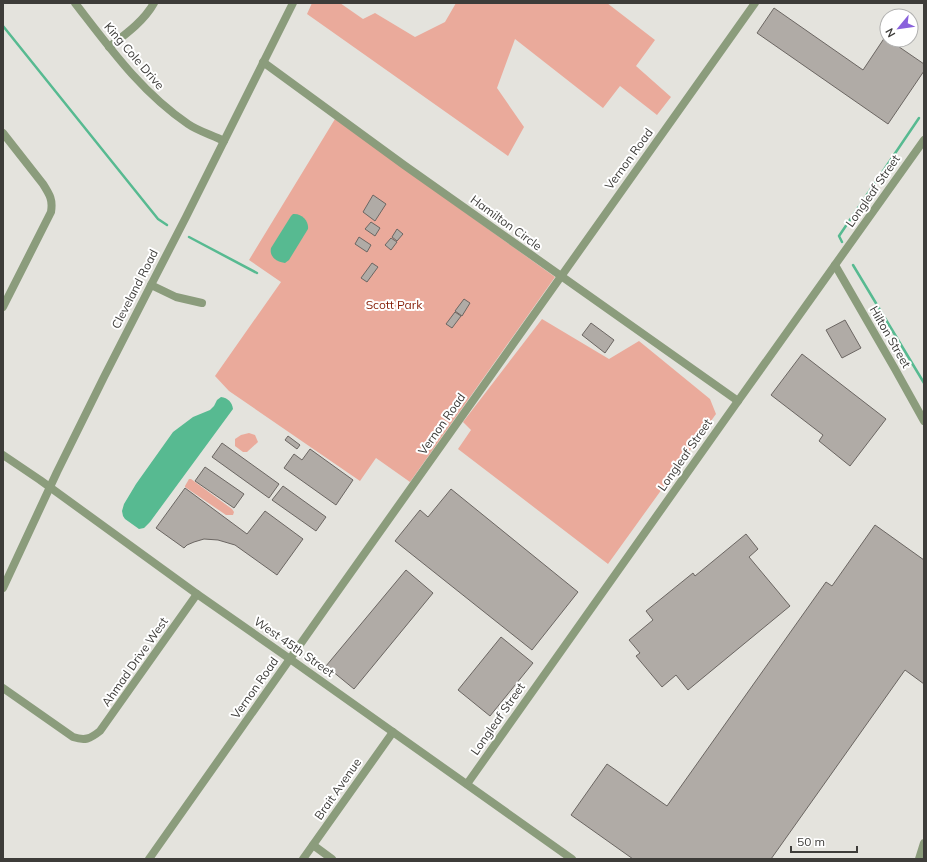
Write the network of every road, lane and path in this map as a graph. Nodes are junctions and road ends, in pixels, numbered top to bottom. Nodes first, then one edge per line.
1 (74, 3) edge
2 (154, 3) edge
3 (293, 3) edge
4 (755, 3) edge
5 (110, 47) junction
6 (263, 62) junction
7 (3, 133) edge
8 (924, 140) edge
9 (224, 141) junction
10 (835, 265) junction
11 (560, 276) junction
12 (151, 285) junction
13 (202, 303) dead end
14 (3, 307) edge
15 (738, 401) junction
16 (924, 421) edge
17 (3, 455) edge
18 (50, 488) junction
19 (3, 588) edge
20 (197, 594) junction
21 (290, 659) junction
22 (3, 688) edge
23 (393, 732) junction
24 (467, 784) junction
25 (924, 843) edge
26 (313, 845) junction
27 (149, 859) edge
28 (303, 859) edge
29 (332, 859) edge
30 (572, 859) edge
31 (919, 859) edge

1 - 5 street, King Cole Drive
2 - 5 street
3 - 6 street, Cleveland Road
4 - 11 street, Vernon Road
5 - 9 street, King Cole Drive
6 - 9 street, Cleveland Road
6 - 11 street, Hamilton Circle
7 - 14 street
8 - 10 street, Longleaf Street
9 - 12 street, Cleveland Road
10 - 15 street, Longleaf Street
10 - 16 street, Hilton Street
11 - 15 street, Hamilton Circle
11 - 21 street, Vernon Road
12 - 13 street
12 - 18 street, Cleveland Road
15 - 24 street, Longleaf Street
17 - 18 street, West 45th Street
18 - 19 street, Cleveland Road
18 - 20 street, West 45th Street
20 - 21 street, West 45th Street
20 - 22 street, Ahmad Drive West
21 - 23 street, West 45th Street
21 - 27 street, Vernon Road
23 - 24 street, West 45th Street
23 - 26 street, Brait Avenue
24 - 30 street, West 45th Street
25 - 31 street
26 - 28 street, Brait Avenue
26 - 29 street

